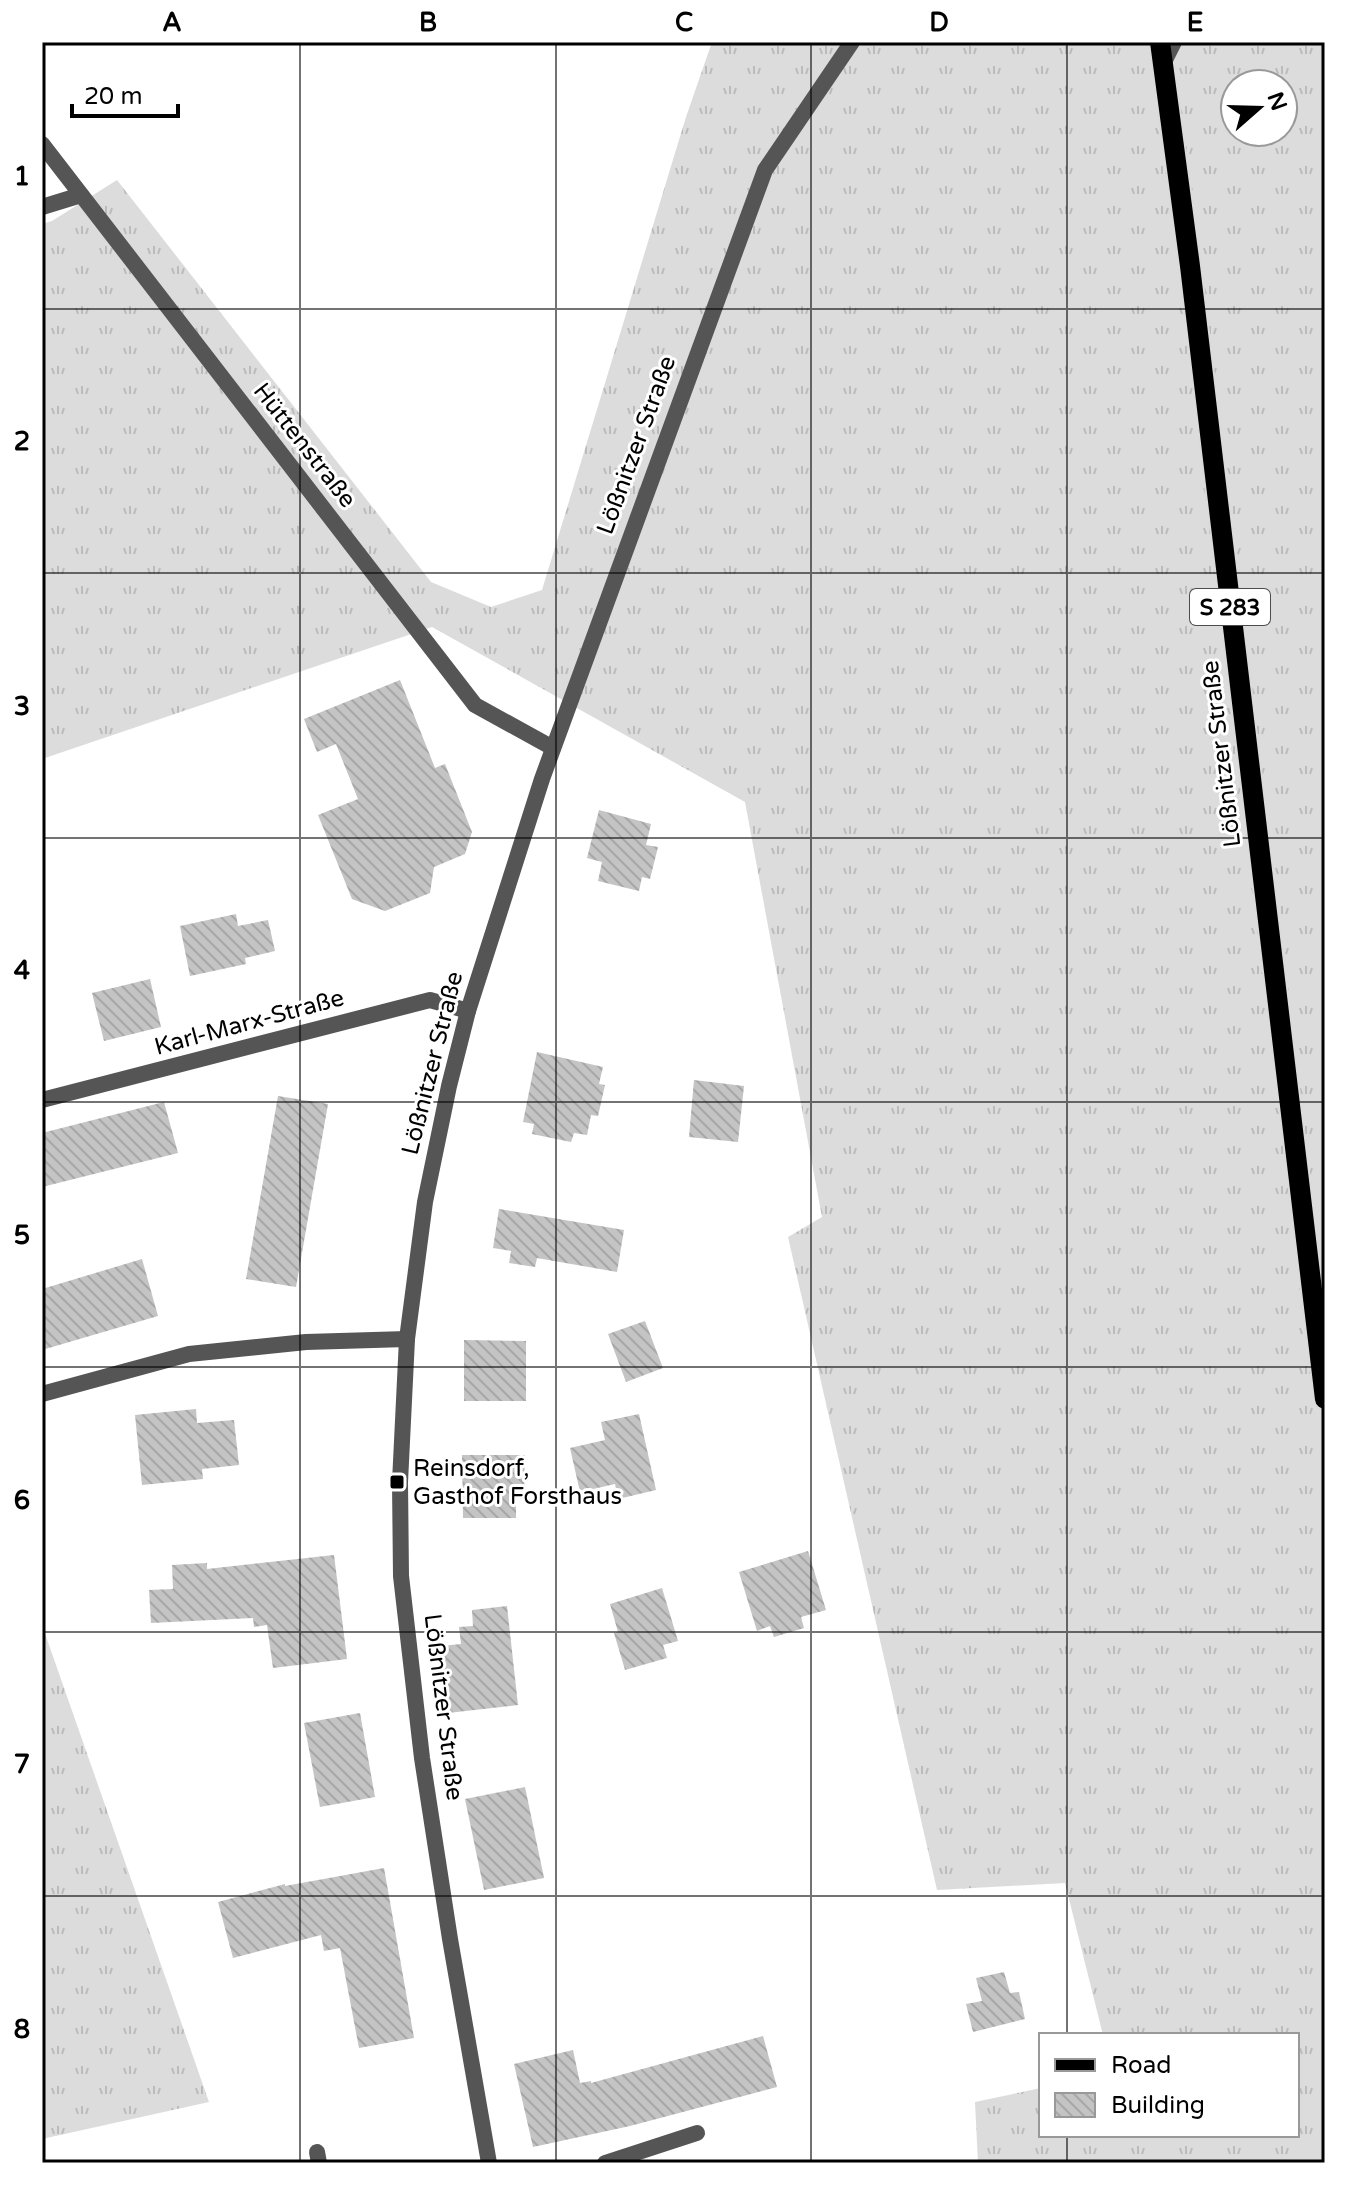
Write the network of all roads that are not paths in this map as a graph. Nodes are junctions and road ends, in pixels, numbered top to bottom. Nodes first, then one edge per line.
1 (852, 42) edge
2 (1160, 42) edge
3 (1174, 42) edge
4 (1163, 64) junction
5 (42, 144) edge
6 (81, 195) junction
7 (42, 207) edge
8 (553, 748) junction
9 (468, 1011) junction
10 (42, 1100) edge
11 (407, 1339) junction
12 (42, 1394) edge
13 (1325, 1399) edge
14 (697, 2133) dead end
15 (489, 2163) edge
16 (605, 2163) edge

1 - 8 street, Lößnitzer Straße
2 - 4 main road, S 283
3 - 4 street
4 - 13 main road, Lößnitzer Straße / S 283
5 - 6 street, Hüttenstraße
6 - 7 street
6 - 8 street, Hüttenstraße
8 - 9 street, Lößnitzer Straße
9 - 10 street, Karl-Marx-Straße
9 - 11 street, Lößnitzer Straße
11 - 12 street
11 - 15 street, Lößnitzer Straße
14 - 16 street

